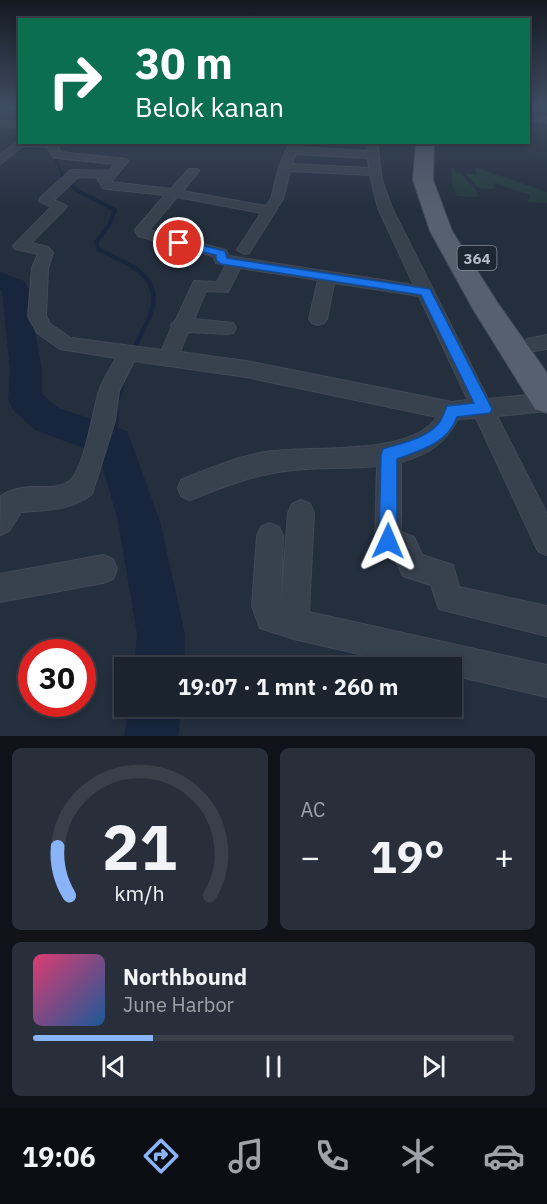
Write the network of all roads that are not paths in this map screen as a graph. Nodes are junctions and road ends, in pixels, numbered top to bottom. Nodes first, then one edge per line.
1 (21, 144) edge
2 (49, 144) edge
3 (425, 144) edge
4 (440, 144) edge
5 (294, 146) edge
6 (372, 149) edge
7 (0, 161) edge
8 (285, 167) junction
9 (194, 171) dead end
10 (375, 172) junction
11 (112, 175) junction
12 (176, 193) junction
13 (269, 211) junction
14 (239, 256) junction
15 (327, 278) junction
16 (426, 292) junction
17 (489, 296) junction
18 (318, 319) dead end
19 (180, 325) junction
20 (227, 328) dead end
21 (543, 349) edge
22 (131, 353) junction
23 (168, 358) junction
24 (547, 401) edge
25 (484, 409) junction
26 (452, 411) junction
27 (389, 455) junction
28 (190, 488) dead end
29 (301, 513) dead end
30 (0, 522) edge
31 (270, 536) dead end
32 (547, 542) edge
33 (103, 569) dead end
34 (0, 588) edge
35 (547, 621) edge
36 (294, 624) junction
37 (547, 681) edge

1 - 7 street
2 - 11 street
3 - 17 main road, 364
4 - 17 main road, 364
5 - 6 street
5 - 8 street
6 - 10 street
8 - 10 street
8 - 13 street
9 - 12 street
10 - 16 street
11 - 12 street
11 - 22 street
12 - 13 street
12 - 14 street
13 - 14 street
14 - 15 street
14 - 19 street
15 - 16 street
15 - 18 street
16 - 25 street
17 - 21 main road, 364
17 - 24 main road, 364
19 - 20 street
19 - 23 street
22 - 23 street
22 - 30 street
23 - 26 street
24 - 25 street
25 - 26 street
25 - 32 street
26 - 27 street
27 - 28 street
27 - 35 street
29 - 36 street
31 - 36 street
33 - 34 street
36 - 37 street

